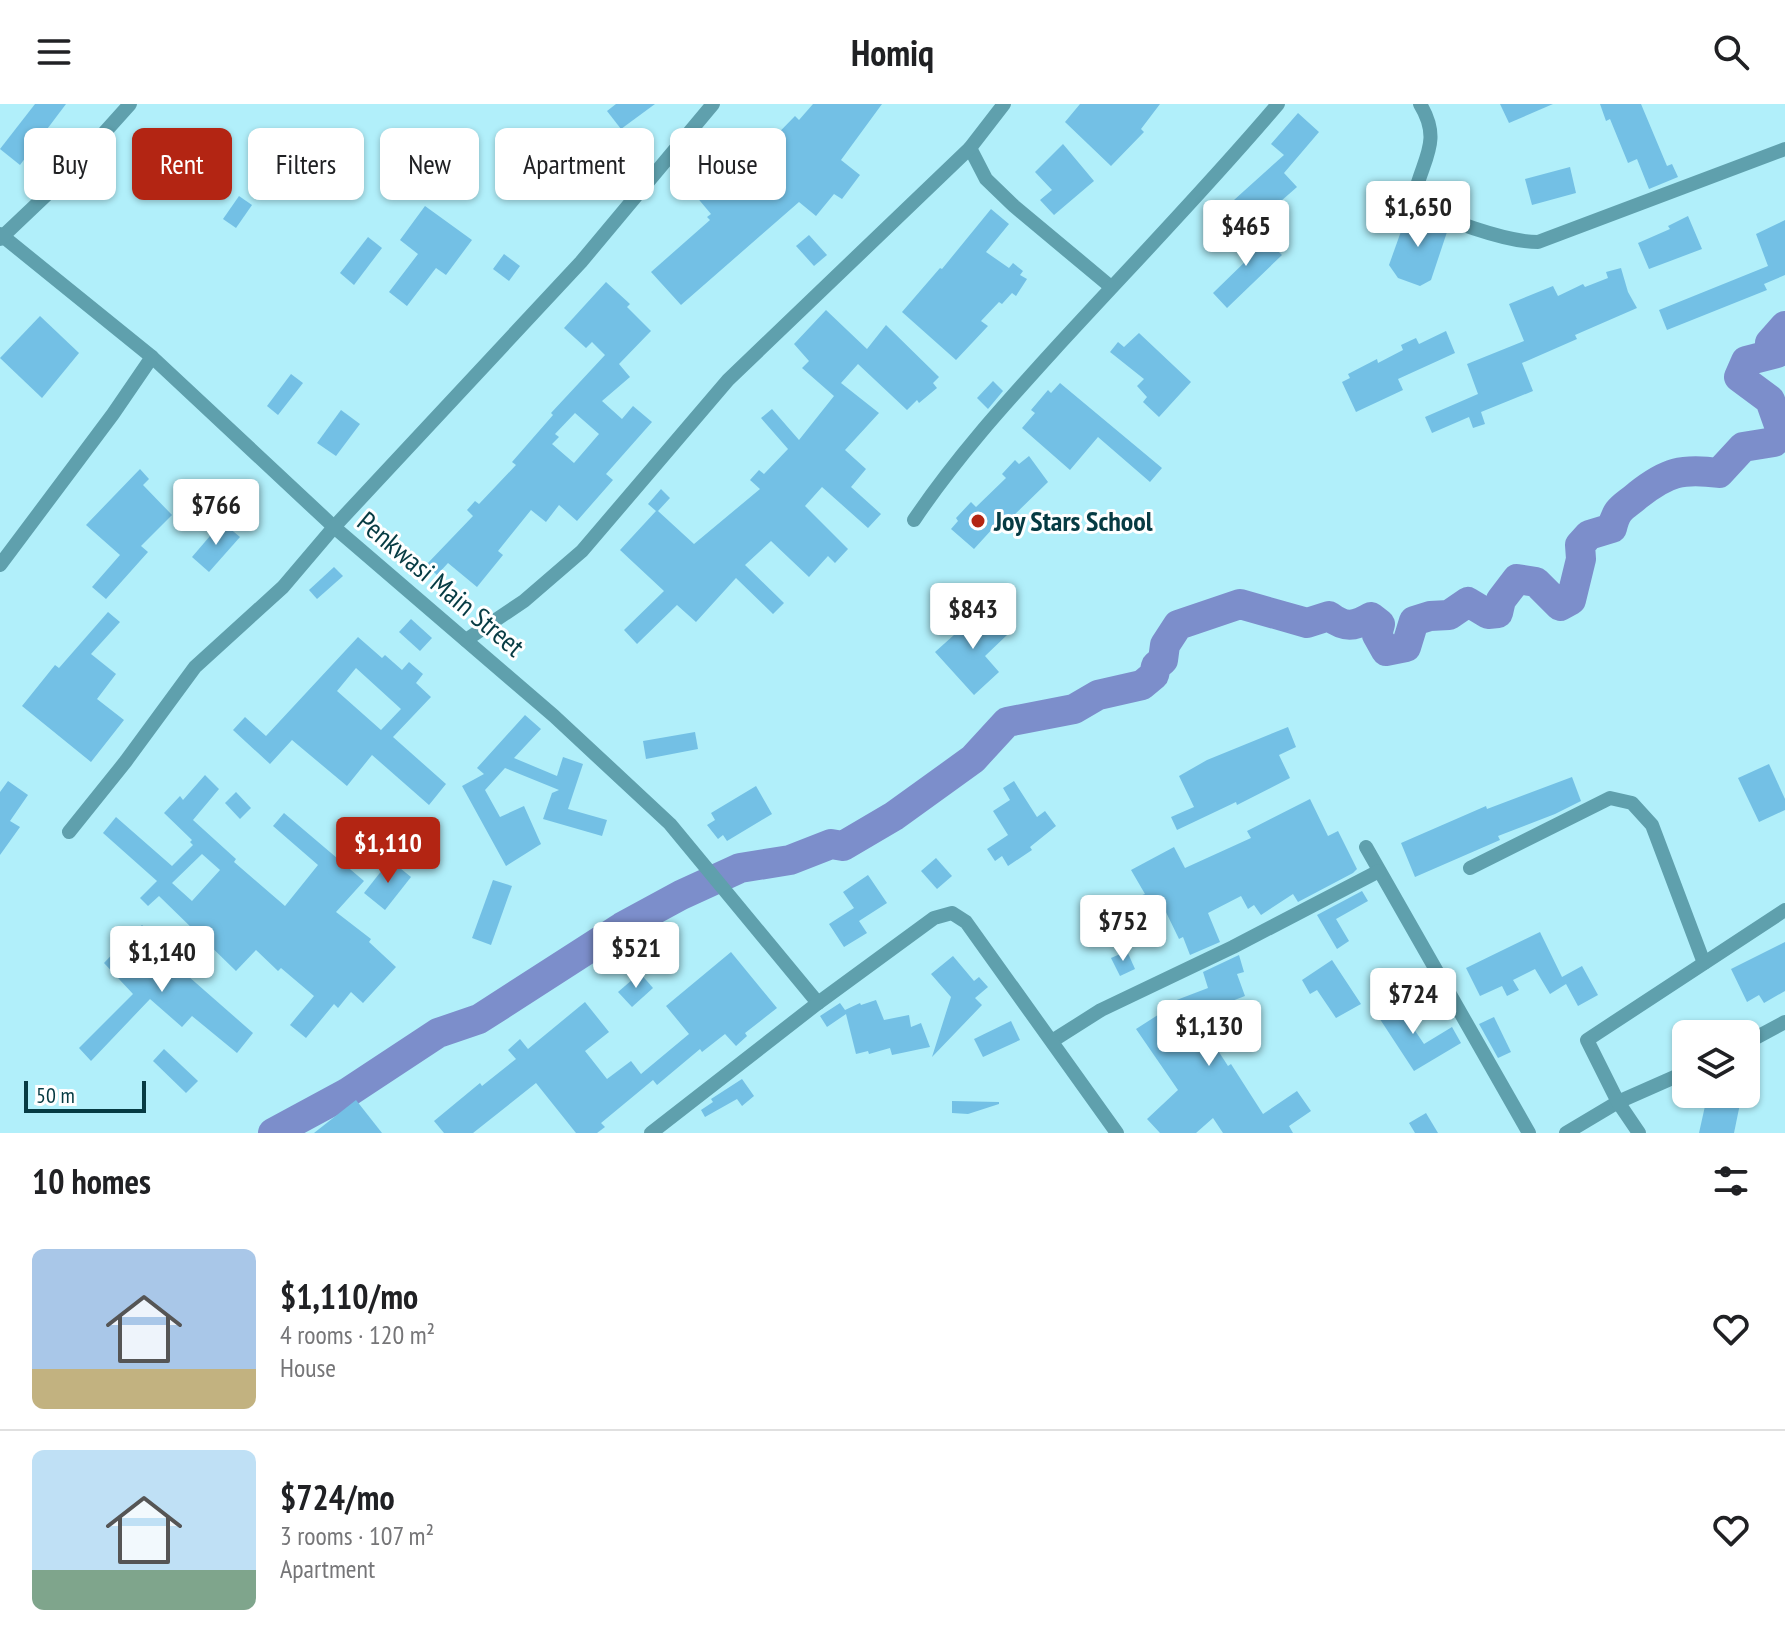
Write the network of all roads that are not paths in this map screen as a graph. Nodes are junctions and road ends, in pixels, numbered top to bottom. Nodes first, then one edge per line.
1 (130, 104) edge
2 (713, 104) edge
3 (1004, 104) edge
4 (1278, 104) edge
5 (1420, 104) edge
6 (970, 148) junction
7 (1785, 149) edge
8 (1, 236) edge
9 (1111, 287) junction
10 (152, 357) junction
11 (914, 520) dead end
12 (334, 527) junction
13 (0, 565) edge
14 (466, 640) junction
15 (69, 832) dead end
16 (1366, 847) dead end
17 (1470, 868) dead end
18 (1379, 871) junction
19 (1785, 910) edge
20 (1704, 963) junction
21 (818, 1003) junction
22 (1785, 1022) edge
23 (1760, 1035) edge
24 (1052, 1041) junction
25 (1672, 1078) edge
26 (1618, 1102) junction
27 (651, 1133) edge
28 (1117, 1133) edge
29 (1529, 1133) edge
30 (1566, 1133) edge
31 (1639, 1133) edge

1 - 8 street
2 - 12 street
3 - 6 street
4 - 9 street
5 - 7 street
6 - 9 street
6 - 14 street
8 - 10 street, Penkwasi Main Street
9 - 11 street
10 - 12 street, Penkwasi Main Street
10 - 13 street
12 - 14 street, Penkwasi Main Street
12 - 15 street
14 - 21 street, Penkwasi Main Street
16 - 18 street
17 - 20 street
18 - 24 street
18 - 29 street
19 - 20 street
20 - 26 street
21 - 24 street
21 - 27 street
22 - 23 street
24 - 28 street
25 - 26 street
26 - 30 street
26 - 31 street

